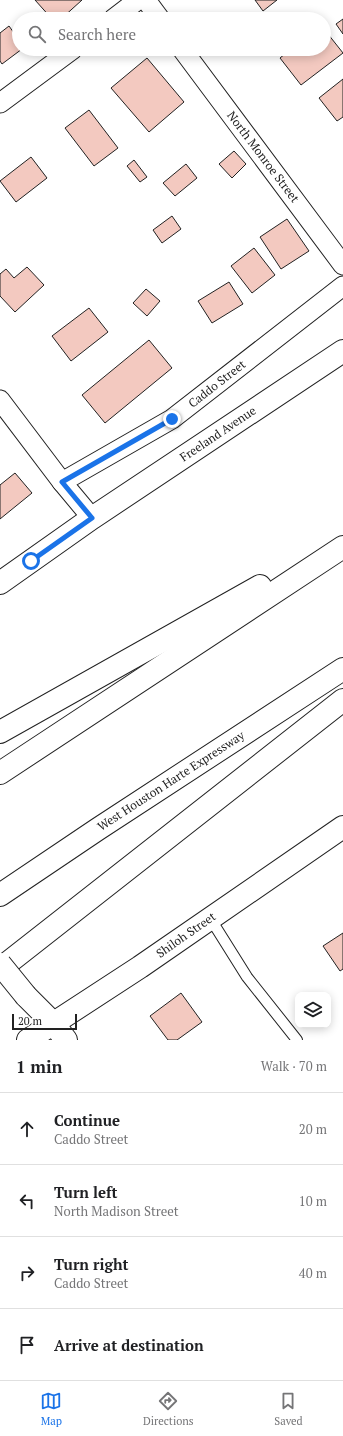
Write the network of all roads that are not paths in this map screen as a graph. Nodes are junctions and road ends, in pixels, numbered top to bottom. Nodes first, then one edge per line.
1 (138, 0) edge
2 (146, 0) edge
3 (122, 12) edge
4 (155, 12) edge
5 (63, 56) edge
6 (187, 56) edge
7 (0, 103) edge
8 (343, 265) edge
9 (343, 286) edge
10 (343, 351) edge
11 (0, 400) edge
12 (62, 482) junction
13 (92, 518) junction
14 (343, 539) edge
15 (343, 547) edge
16 (0, 583) edge
17 (343, 669) edge
18 (343, 700) edge
19 (0, 732) edge
20 (0, 773) edge
21 (343, 827) edge
22 (0, 895) edge
23 (210, 918) junction
24 (0, 964) edge
25 (0, 969) edge
26 (53, 1023) junction
27 (28, 1040) edge
28 (66, 1040) edge
29 (297, 1040) edge

1 - 3 street
2 - 4 street
5 - 7 street
6 - 8 street, North Monroe Street
9 - 12 street, Caddo Street
10 - 13 main road, Freeland Avenue
11 - 12 street
12 - 13 street
13 - 16 main road
14 - 19 main road
15 - 20 main road
17 - 22 main road, West Houston Harte Expressway
18 - 25 main road
21 - 23 main road, Shiloh Street
23 - 26 main road, Shiloh Street
23 - 29 lane
24 - 26 main road, bridge
26 - 27 main road, Shiloh Street
26 - 28 main road

